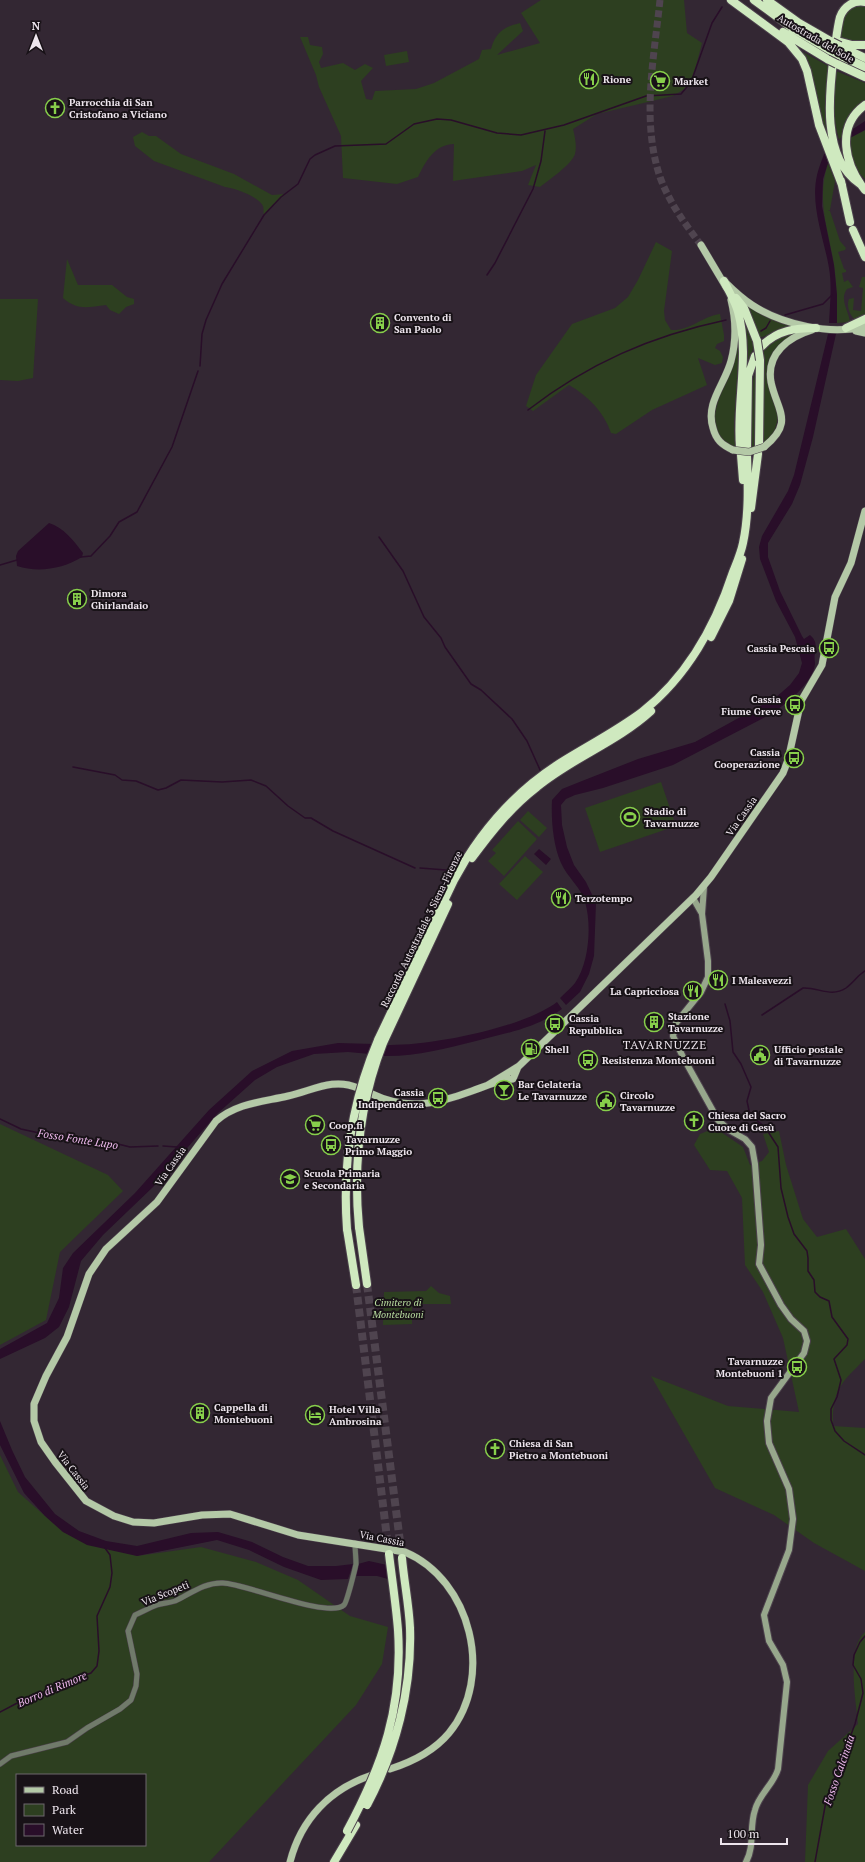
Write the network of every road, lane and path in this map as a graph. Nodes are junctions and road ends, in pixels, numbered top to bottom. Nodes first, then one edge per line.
1 (731, 0) edge
2 (739, 0) edge
3 (754, 0) edge
4 (767, 0) edge
5 (865, 2) edge
6 (836, 42) junction
7 (865, 45) edge
8 (865, 58) edge
9 (865, 67) edge
10 (865, 77) edge
11 (865, 105) edge
12 (843, 169) junction
13 (842, 185) junction
14 (863, 187) edge
15 (850, 222) dead end
16 (853, 230) dead end
17 (701, 245) tunnel mouth
18 (865, 257) edge
19 (724, 281) junction
20 (865, 319) edge
21 (865, 326) edge
22 (816, 328) junction
23 (846, 328) junction
24 (865, 332) edge
25 (759, 343) junction
26 (758, 358) junction
27 (760, 449) junction
28 (742, 451) junction
29 (865, 511) edge
30 (745, 530) junction
31 (704, 887) junction
32 (694, 897) junction
33 (702, 907) junction
34 (702, 914) junction
35 (381, 1042) junction
36 (358, 1088) dead end
37 (372, 1094) dead end
38 (367, 1284) tunnel mouth
39 (356, 1285) tunnel mouth
40 (355, 1542) junction
41 (389, 1554) tunnel mouth
42 (402, 1558) tunnel mouth
43 (0, 1764) edge
44 (390, 1769) dead end
45 (372, 1775) dead end
46 (290, 1862) edge
47 (328, 1862) edge
48 (334, 1862) edge
49 (746, 1862) edge

1 - 13 highway
2 - 10 highway, Autostrada del Sole, bridge
3 - 9 highway, Autostrada del Sole, bridge
4 - 6 highway, Autostrada del Sole
5 - 12 highway
6 - 7 highway
6 - 8 highway, Autostrada del Sole
11 - 14 highway
12 - 13 highway
12 - 14 highway
13 - 15 highway
16 - 18 highway
17 - 19 main road
19 - 22 main road
19 - 25 highway
19 - 28 highway
19 - 28 main road
20 - 23 highway
21 - 23 main road
22 - 23 main road
22 - 25 highway
22 - 27 main road
23 - 24 main road
25 - 26 highway, bridge
26 - 27 highway
26 - 28 highway, Raccordo Autostradale 3 Siena-Firenze
27 - 28 main road, bridge
27 - 30 highway
28 - 30 highway, Raccordo Autostradale 3 Siena-Firenze
29 - 31 main road, Via Cassia
30 - 35 highway, Raccordo Autostradale 3 Siena-Firenze
31 - 32 main road, Via Cassia
31 - 33 main road
32 - 33 main road
32 - 34 main road
32 - 37 main road, Via Cassia
33 - 34 main road
34 - 49 main road
35 - 38 highway, Raccordo Autostradale 3 Siena-Firenze, bridge
35 - 39 highway, Raccordo Autostradale 3 Siena-Firenze, bridge
36 - 40 main road, Via Cassia
40 - 43 street, Via Scopeti
40 - 44 main road, Via Cassia
41 - 47 highway, bridge
42 - 48 highway, bridge
45 - 46 main road

